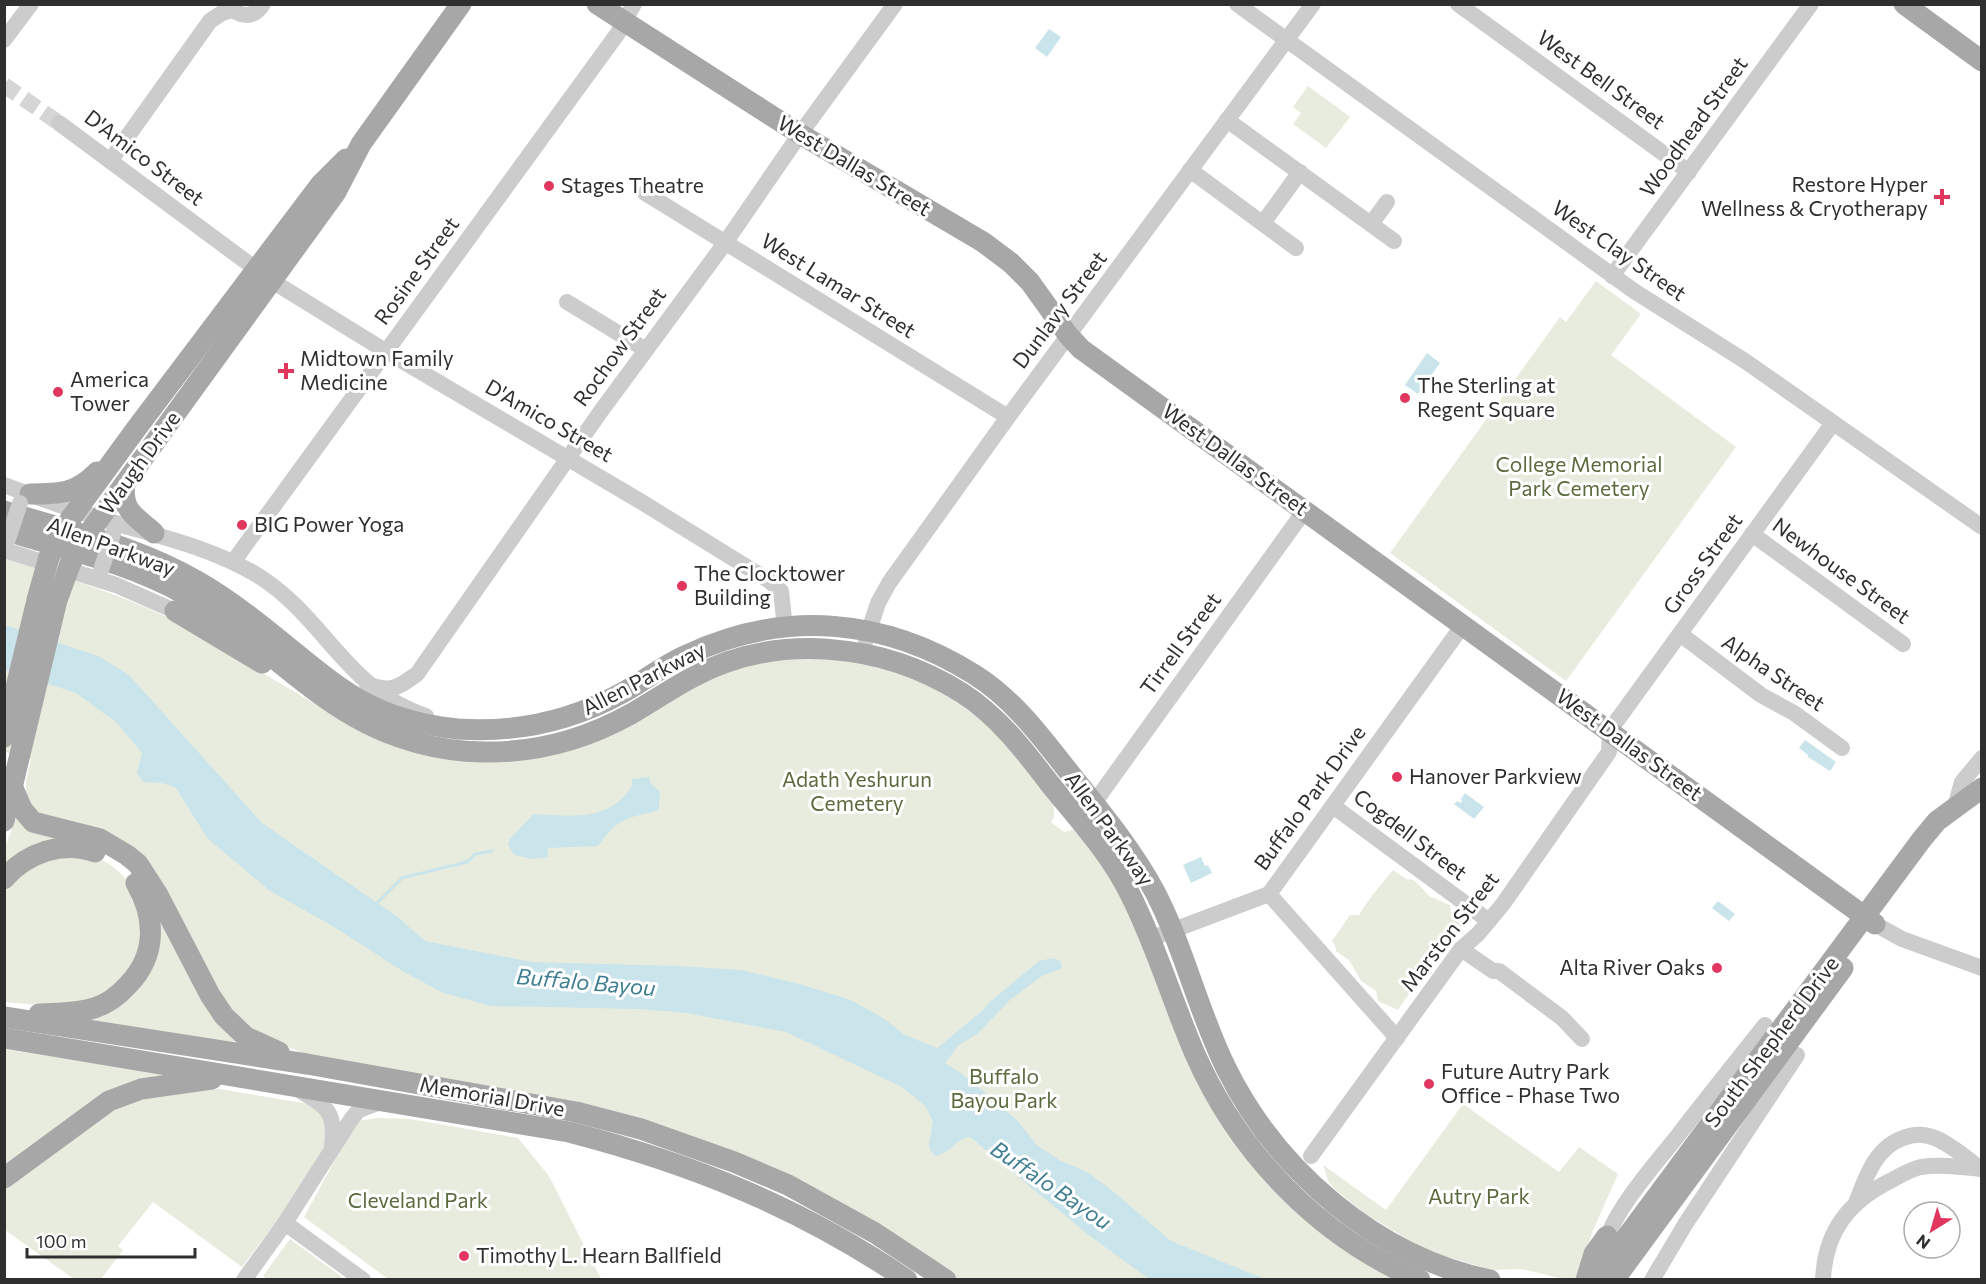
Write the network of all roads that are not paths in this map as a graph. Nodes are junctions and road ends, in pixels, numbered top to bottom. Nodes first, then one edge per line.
1 (31, 4) edge
2 (263, 4) edge
3 (461, 4) edge
4 (597, 4) edge
5 (634, 4) edge
6 (895, 4) edge
7 (1237, 4) edge
8 (1312, 4) edge
9 (1458, 4) edge
10 (1811, 4) edge
11 (1904, 4) edge
12 (226, 6) edge
13 (623, 23) junction
14 (4, 40) edge
15 (1287, 40) junction
16 (1982, 61) edge
17 (1227, 120) junction
18 (59, 123) tunnel mouth
19 (800, 134) junction
20 (106, 158) junction
21 (1190, 170) junction
22 (1300, 172) junction
23 (1689, 172) junction
24 (645, 193) dead end
25 (1387, 202) dead end
26 (1263, 223) junction
27 (1371, 224) junction
28 (1394, 241) dead end
29 (725, 243) junction
30 (1296, 248) dead end
31 (264, 276) junction
32 (1612, 276) junction
33 (567, 302) dead end
34 (1068, 335) junction
35 (646, 350) junction
36 (387, 352) junction
37 (1008, 417) junction
38 (1833, 423) junction
39 (568, 458) junction
40 (112, 462) junction
41 (125, 483) junction
42 (15, 497) edge
43 (1305, 510) junction
44 (74, 514) junction
45 (108, 526) junction
46 (1982, 526) edge
47 (154, 533) junction
48 (1752, 534) junction
49 (5, 541) edge
50 (233, 562) junction
51 (59, 563) junction
52 (102, 576) junction
53 (47, 598) junction
54 (175, 611) joint
55 (1463, 625) junction
56 (786, 628) junction
57 (868, 630) junction
58 (1680, 634) junction
59 (1903, 644) dead end
60 (863, 653) junction
61 (646, 678) junction
62 (368, 684) junction
63 (657, 699) junction
64 (355, 718) junction
65 (457, 729) junction
66 (1610, 730) junction
67 (4, 737) edge
68 (1014, 738) junction
69 (1842, 748) dead end
70 (1982, 758) edge
71 (14, 782) junction
72 (1982, 788) edge
73 (1094, 803) junction
74 (1333, 806) junction
75 (1953, 808) junction
76 (4, 821) edge
77 (4, 879) edge
78 (1269, 894) junction
79 (1870, 920) junction
80 (1489, 921) junction
81 (1171, 931) junction
82 (1150, 939) junction
83 (1461, 949) junction
84 (1834, 958) junction
85 (1982, 968) edge
86 (1826, 994) junction
87 (5, 1017) edge
88 (1765, 1025) joint
89 (4, 1038) edge
90 (1397, 1038) junction
91 (1582, 1039) dead end
92 (1797, 1055) joint
93 (307, 1064) junction
94 (236, 1076) junction
95 (296, 1088) junction
96 (384, 1101) junction
97 (1276, 1145) junction
98 (332, 1149) junction
99 (1311, 1156) junction
100 (1981, 1170) edge
101 (4, 1178) edge
102 (1311, 1182) junction
103 (1856, 1204) junction
104 (285, 1223) junction
105 (849, 1242) junction
106 (1619, 1246) junction
107 (244, 1280) edge
108 (363, 1280) edge
109 (893, 1280) edge
110 (907, 1280) edge
111 (946, 1280) edge
112 (1420, 1280) edge
113 (1490, 1280) edge
114 (1586, 1280) edge
115 (1596, 1280) edge
116 (1602, 1280) edge
117 (1614, 1280) edge
118 (1652, 1280) edge
119 (1823, 1280) edge

1 - 14 street
2 - 12 street
3 - 31 main road, Waugh Drive
4 - 13 main road, West Dallas Street
5 - 13 street, Rosine Street
6 - 19 street, Rochow Street
7 - 15 street, West Clay Street
8 - 15 street, Dunlavy Street
9 - 23 street, West Bell Street
10 - 23 street, Woodhead Street
11 - 16 main road
12 - 20 street
13 - 19 main road, West Dallas Street
13 - 36 street, Rosine Street
15 - 17 street, Dunlavy Street
15 - 32 street, West Clay Street
17 - 21 street, Dunlavy Street
17 - 22 street
18 - 20 street, D'Amico Street
19 - 29 street, Rochow Street
19 - 34 main road, West Dallas Street
20 - 31 street, D'Amico Street
21 - 26 street
21 - 34 street, Dunlavy Street
22 - 26 street
22 - 27 street
23 - 32 street, Woodhead Street
24 - 29 street, West Lamar Street
25 - 27 street
26 - 30 street
27 - 28 street
29 - 35 street, Rochow Street
29 - 37 street, West Lamar Street
31 - 36 street, D'Amico Street
31 - 40 main road, Waugh Drive
31 - 41 main road, Waugh Drive
32 - 38 street, West Clay Street
33 - 35 street
34 - 37 street, Dunlavy Street
34 - 43 main road, West Dallas Street
35 - 39 street, Rochow Street
36 - 39 street, D'Amico Street
36 - 50 street, Rosine Street
37 - 57 street, Dunlavy Street
38 - 46 street, West Clay Street
38 - 48 street, Gross Street
39 - 56 street, D'Amico Street
39 - 62 street, Rochow Street
40 - 42 main road
40 - 44 main road, Waugh Drive
41 - 45 main road, Waugh Drive
41 - 47 main road
42 - 44 street
42 - 49 street, bridge
42 - 65 main road, Allen Parkway
43 - 55 main road, West Dallas Street
43 - 73 street, Tirrell Street
44 - 45 street
44 - 51 main road, Waugh Drive, bridge
45 - 47 street
45 - 51 main road, Waugh Drive, bridge
45 - 52 street, bridge
47 - 50 street
48 - 58 street, Gross Street
48 - 59 street, Newhouse Street
49 - 51 street
49 - 64 main road, Allen Parkway
50 - 62 street
51 - 52 street
51 - 53 main road, Waugh Drive
52 - 54 street
53 - 67 main road, Waugh Drive
53 - 71 main road, Waugh Drive
54 - 64 main road
55 - 66 main road, West Dallas Street
55 - 74 street, Buffalo Park Drive
56 - 57 main road, Allen Parkway
56 - 61 main road, Allen Parkway
57 - 60 street, Dunlavy Street
57 - 73 main road, Allen Parkway
58 - 66 street, Gross Street
58 - 69 street, Alpha Street
60 - 63 main road, Allen Parkway
60 - 68 main road, Allen Parkway
61 - 63 main road
61 - 65 main road, Allen Parkway
62 - 65 street
63 - 64 main road, Allen Parkway
66 - 79 main road, West Dallas Street
66 - 80 street, Marston Street
68 - 73 main road
68 - 82 main road, Allen Parkway
70 - 75 street
71 - 76 main road, Waugh Drive
71 - 93 main road
72 - 75 main road
73 - 81 main road, Allen Parkway
74 - 78 street, Buffalo Park Drive
74 - 80 street, Cogdell Street
75 - 79 main road, South Shepherd Drive
77 - 87 main road
78 - 81 street, Buffalo Park Drive
78 - 90 street
79 - 84 main road, South Shepherd Drive
79 - 85 street
79 - 86 main road, South Shepherd Drive
80 - 83 street, Marston Street
81 - 82 street, Buffalo Park Drive
81 - 97 main road, Allen Parkway
82 - 112 main road, Allen Parkway
83 - 90 street, Marston Street
83 - 91 street
84 - 88 main road
84 - 106 main road, South Shepherd Drive
86 - 92 main road
86 - 106 main road, South Shepherd Drive
87 - 93 main road, Memorial Drive
88 - 106 street
89 - 94 main road, Memorial Drive
90 - 99 street, Marston Street
92 - 118 street
93 - 111 main road, Memorial Drive
94 - 95 main road, Memorial Drive
94 - 101 main road
95 - 96 main road, Memorial Drive
95 - 98 street
96 - 98 street
96 - 105 main road, Memorial Drive
97 - 99 street
97 - 102 main road, Allen Parkway
98 - 104 street
99 - 102 street
100 - 103 street
100 - 103 street
102 - 113 main road, Allen Parkway
103 - 119 street
104 - 107 street
104 - 108 street
105 - 109 main road
105 - 110 main road, Memorial Drive
106 - 114 main road
106 - 115 main road, South Shepherd Drive, bridge
106 - 116 street
106 - 117 main road, South Shepherd Drive

